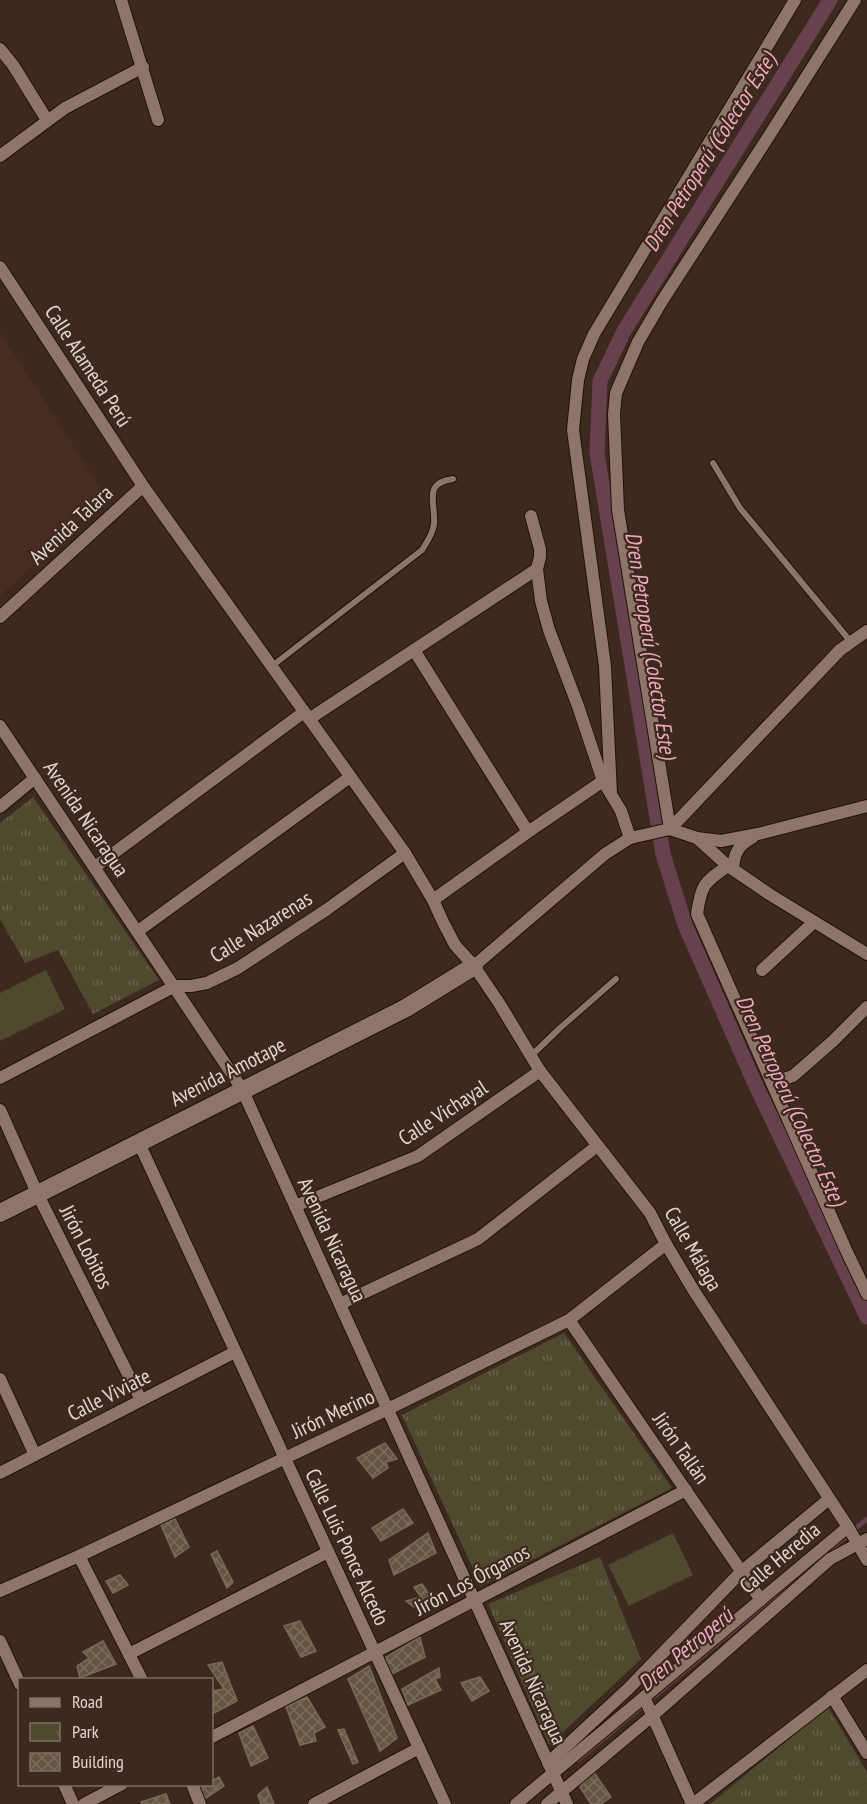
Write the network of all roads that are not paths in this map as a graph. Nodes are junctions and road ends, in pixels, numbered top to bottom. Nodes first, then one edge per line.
1 (121, 0) edge
2 (795, 0) edge
3 (855, 0) edge
4 (0, 49) edge
5 (143, 67) junction
6 (47, 120) junction
7 (159, 120) dead end
8 (0, 156) edge
9 (0, 267) edge
10 (713, 463) dead end
11 (453, 479) dead end
12 (143, 486) junction
13 (531, 516) dead end
14 (537, 569) junction
15 (0, 617) edge
16 (867, 631) edge
17 (851, 642) junction
18 (414, 650) junction
19 (272, 667) junction
20 (307, 716) junction
21 (0, 726) edge
22 (350, 777) junction
23 (35, 778) junction
24 (603, 781) junction
25 (611, 794) junction
26 (867, 806) edge
27 (0, 807) edge
28 (670, 829) junction
29 (528, 832) junction
30 (758, 834) junction
31 (630, 838) junction
32 (697, 838) junction
33 (405, 853) junction
34 (95, 867) junction
35 (731, 868) junction
36 (433, 900) junction
37 (814, 921) junction
38 (138, 931) junction
39 (867, 954) edge
40 (474, 966) junction
41 (762, 970) dead end
42 (616, 979) dead end
43 (175, 987) junction
44 (867, 1007) edge
45 (532, 1055) junction
46 (540, 1071) junction
47 (0, 1078) edge
48 (772, 1083) junction
49 (242, 1089) junction
50 (0, 1110) edge
51 (139, 1143) junction
52 (597, 1146) junction
53 (38, 1195) junction
54 (295, 1206) junction
55 (0, 1213) edge
56 (666, 1244) junction
57 (867, 1294) edge
58 (340, 1304) junction
59 (568, 1320) junction
60 (235, 1352) junction
61 (0, 1380) edge
62 (141, 1400) junction
63 (388, 1410) junction
64 (35, 1455) junction
65 (284, 1459) junction
66 (0, 1473) edge
67 (686, 1490) junction
68 (829, 1499) junction
69 (848, 1527) junction
70 (862, 1541) edge
71 (328, 1552) junction
72 (79, 1556) junction
73 (867, 1560) edge
74 (742, 1571) junction
75 (0, 1591) edge
76 (475, 1600) junction
77 (761, 1600) junction
78 (0, 1641) edge
79 (374, 1653) junction
80 (129, 1654) junction
81 (867, 1670) edge
82 (141, 1678) edge
83 (18, 1680) edge
84 (832, 1696) junction
85 (644, 1697) junction
86 (652, 1716) junction
87 (213, 1736) edge
88 (419, 1748) junction
89 (867, 1753) edge
90 (550, 1769) junction
91 (64, 1786) edge
92 (120, 1786) edge
93 (192, 1786) edge
94 (561, 1792) junction
95 (73, 1804) edge
96 (84, 1804) edge
97 (200, 1804) edge
98 (314, 1804) edge
99 (445, 1804) edge
100 (516, 1804) edge
101 (547, 1804) edge
102 (567, 1804) edge
103 (693, 1804) edge

1 - 5 street
2 - 25 street
3 - 28 street
4 - 6 street
5 - 6 street
5 - 7 street
6 - 8 street
9 - 12 street, Calle Alameda Perú
10 - 17 lane
11 - 19 lane
12 - 15 street, Avenida Talara
12 - 19 street, Calle Alameda Perú
13 - 14 street
14 - 18 street
14 - 24 street
16 - 17 street
17 - 28 street
18 - 20 street
18 - 29 street
19 - 20 street, Calle Alameda Perú
20 - 22 street, Calle Málaga
20 - 34 street
21 - 23 street, Avenida Nicaragua
22 - 33 street, Calle Málaga
22 - 38 street
23 - 27 street
23 - 34 street, Avenida Nicaragua
24 - 25 street
24 - 29 street
25 - 31 street
26 - 30 street
28 - 31 street
28 - 32 street
29 - 36 street
30 - 32 street
30 - 35 street
31 - 40 street
32 - 35 street
33 - 36 street, Calle Málaga
33 - 43 street, Calle Nazarenas
34 - 38 street, Avenida Nicaragua
35 - 37 street
35 - 48 street
36 - 40 street, Calle Málaga
37 - 39 street
37 - 41 street
38 - 43 street, Avenida Nicaragua
40 - 45 street, Calle Málaga
40 - 49 street, Avenida Amotape
42 - 45 lane
43 - 47 street, Calle Nazarenas
43 - 49 street, Avenida Nicaragua
44 - 48 street
45 - 46 street, Calle Málaga
46 - 52 street, Calle Málaga
46 - 54 street, Calle Vichayal
48 - 57 street
49 - 51 street, Avenida Amotape
49 - 54 street, Avenida Nicaragua
50 - 53 street, Jirón Lobitos
51 - 53 street, Avenida Amotape
51 - 60 street, Calle Luis Ponce Alcedo
52 - 56 street, Calle Málaga
52 - 58 street
53 - 55 street, Avenida Amotape
53 - 62 street, Jirón Lobitos
54 - 58 street, Avenida Nicaragua
56 - 59 street, Jirón Merino
56 - 68 street, Calle Málaga
58 - 63 street, Avenida Nicaragua
59 - 63 street, Jirón Merino
59 - 67 street, Jirón Tallán
60 - 62 street, Calle Viviate
60 - 65 street, Calle Luis Ponce Alcedo
61 - 64 street
62 - 64 street, Calle Viviate
63 - 65 street, Jirón Merino
63 - 76 street, Avenida Nicaragua
64 - 66 street, Calle Viviate
65 - 71 street, Calle Luis Ponce Alcedo
65 - 72 street, Jirón Merino
67 - 74 street, Jirón Tallán
67 - 76 street, Jirón Los Órganos
68 - 69 street, Calle Málaga
68 - 74 street
69 - 70 street, Calle Málaga
69 - 77 street, Calle Heredia
70 - 73 street, Calle Málaga
70 - 86 street
71 - 79 street, Calle Luis Ponce Alcedo
71 - 80 street
72 - 75 street, Jirón Merino
72 - 80 street
74 - 77 street, Jirón Tallán
74 - 90 street
76 - 79 street, Jirón Los Órganos
76 - 90 street, Avenida Nicaragua
77 - 85 street, Calle Heredia
78 - 83 street
79 - 87 street, Jirón Los Órganos
79 - 88 street, Calle Luis Ponce Alcedo
80 - 82 street
81 - 84 street
84 - 89 street
84 - 103 street
85 - 86 street
85 - 90 street, Calle Heredia
86 - 94 street
86 - 103 street
88 - 98 street
88 - 99 street, Calle Luis Ponce Alcedo
90 - 94 street, Avenida Nicaragua
90 - 100 street, Calle Heredia
91 - 95 street
92 - 96 street
93 - 97 street
94 - 101 street
94 - 102 street, Avenida Nicaragua

